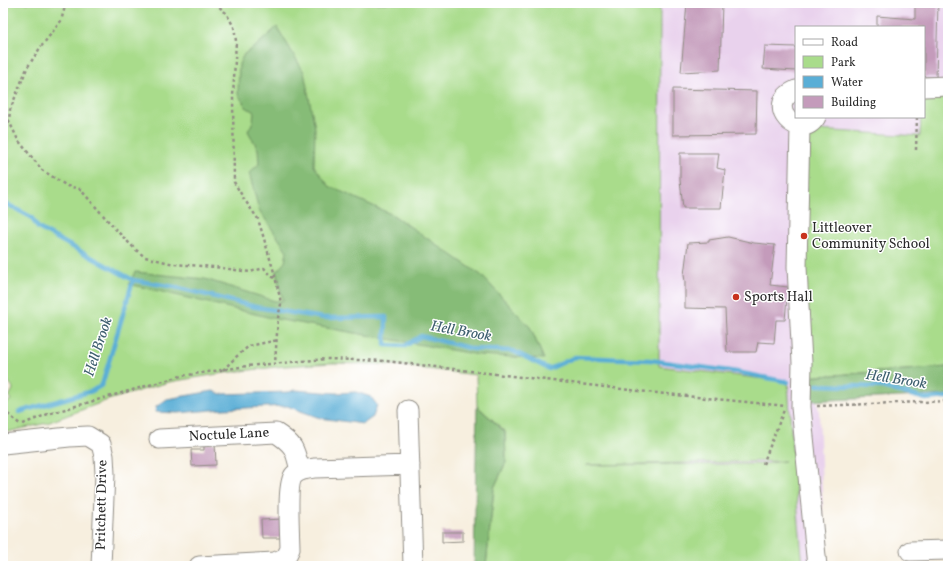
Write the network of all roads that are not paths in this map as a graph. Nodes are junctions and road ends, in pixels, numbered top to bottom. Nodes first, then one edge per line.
1 (948, 86) edge
2 (925, 87) edge
3 (795, 90) edge
4 (808, 121) edge
5 (408, 410) dead end
6 (159, 439) dead end
7 (3, 444) edge
8 (410, 465) junction
9 (300, 471) junction
10 (948, 550) edge
11 (910, 551) dead end
12 (100, 566) edge
13 (199, 566) edge
14 (413, 566) edge
15 (817, 566) edge

1 - 2 street
3 - 4 street
4 - 15 street
5 - 8 street
6 - 9 street, Noctule Lane
7 - 12 street, Pritchett Drive
8 - 9 street
8 - 14 street
9 - 13 street
10 - 11 street

